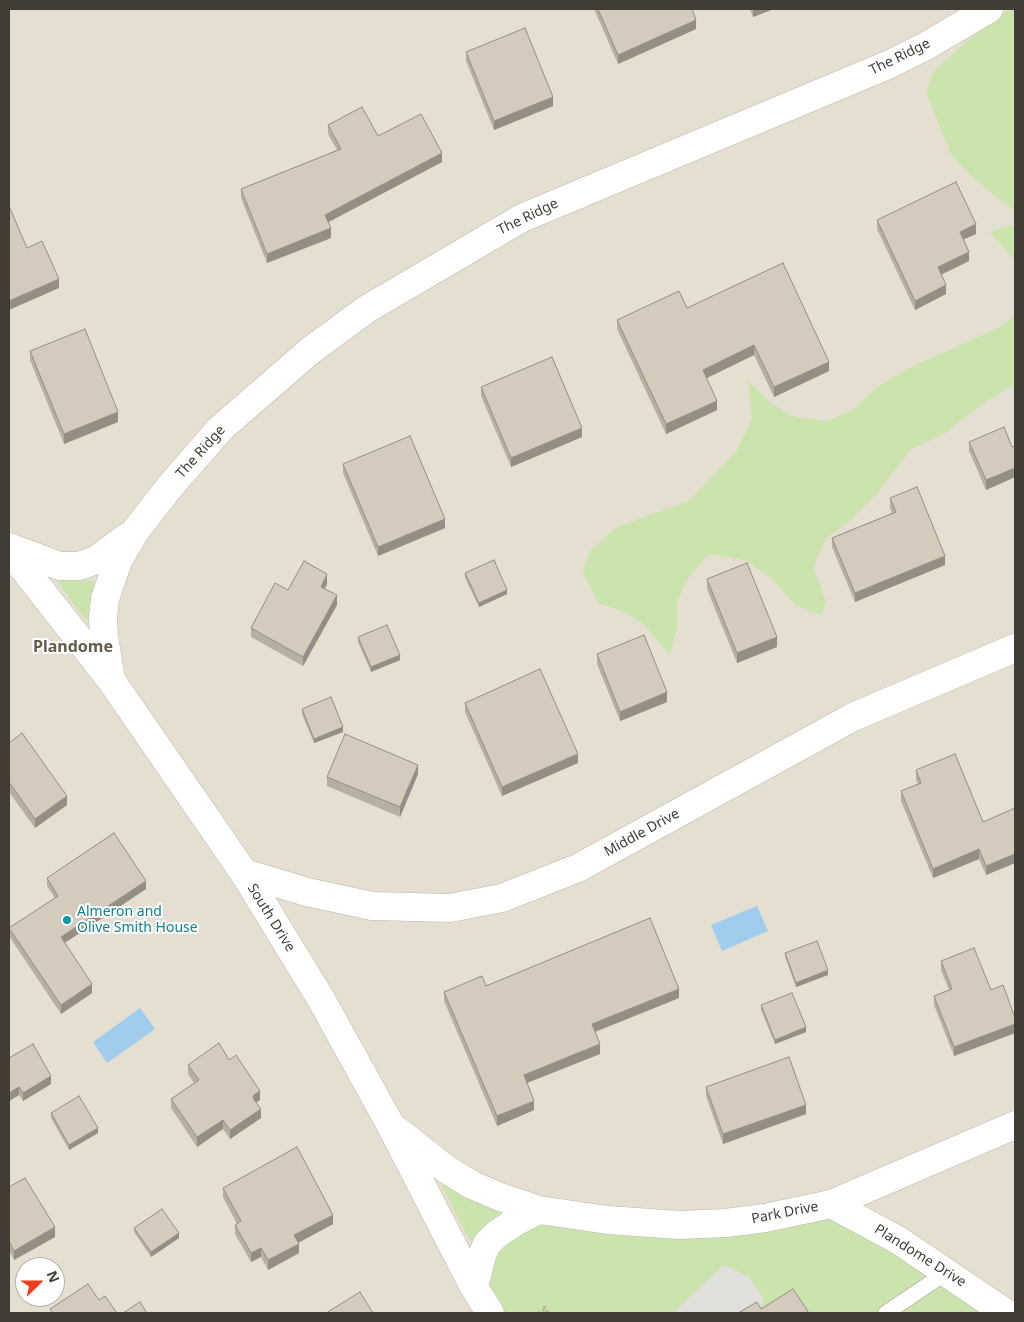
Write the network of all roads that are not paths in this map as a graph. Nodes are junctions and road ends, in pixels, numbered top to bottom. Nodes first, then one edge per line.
1 (989, 9) edge
2 (136, 530) junction
3 (9, 549) edge
4 (1015, 648) edge
5 (112, 680) junction
6 (244, 873) junction
7 (390, 1124) junction
8 (1015, 1125) edge
9 (830, 1204) junction
10 (539, 1210) junction
11 (947, 1272) junction
12 (474, 1287) junction
13 (490, 1313) edge
14 (886, 1313) edge
15 (1006, 1313) edge

1 - 2 street, The Ridge
2 - 3 street, The Ridge
2 - 5 street, The Ridge
3 - 5 street, South Drive
4 - 6 street, Middle Drive
5 - 6 street, South Drive
6 - 7 street, South Drive
7 - 10 street, Park Drive
7 - 12 street, South Drive
8 - 9 street, Park Drive
9 - 10 street, Park Drive
9 - 11 street, Plandome Drive
10 - 12 street
11 - 14 lane
11 - 15 street, Plandome Drive
12 - 13 street, South Drive

